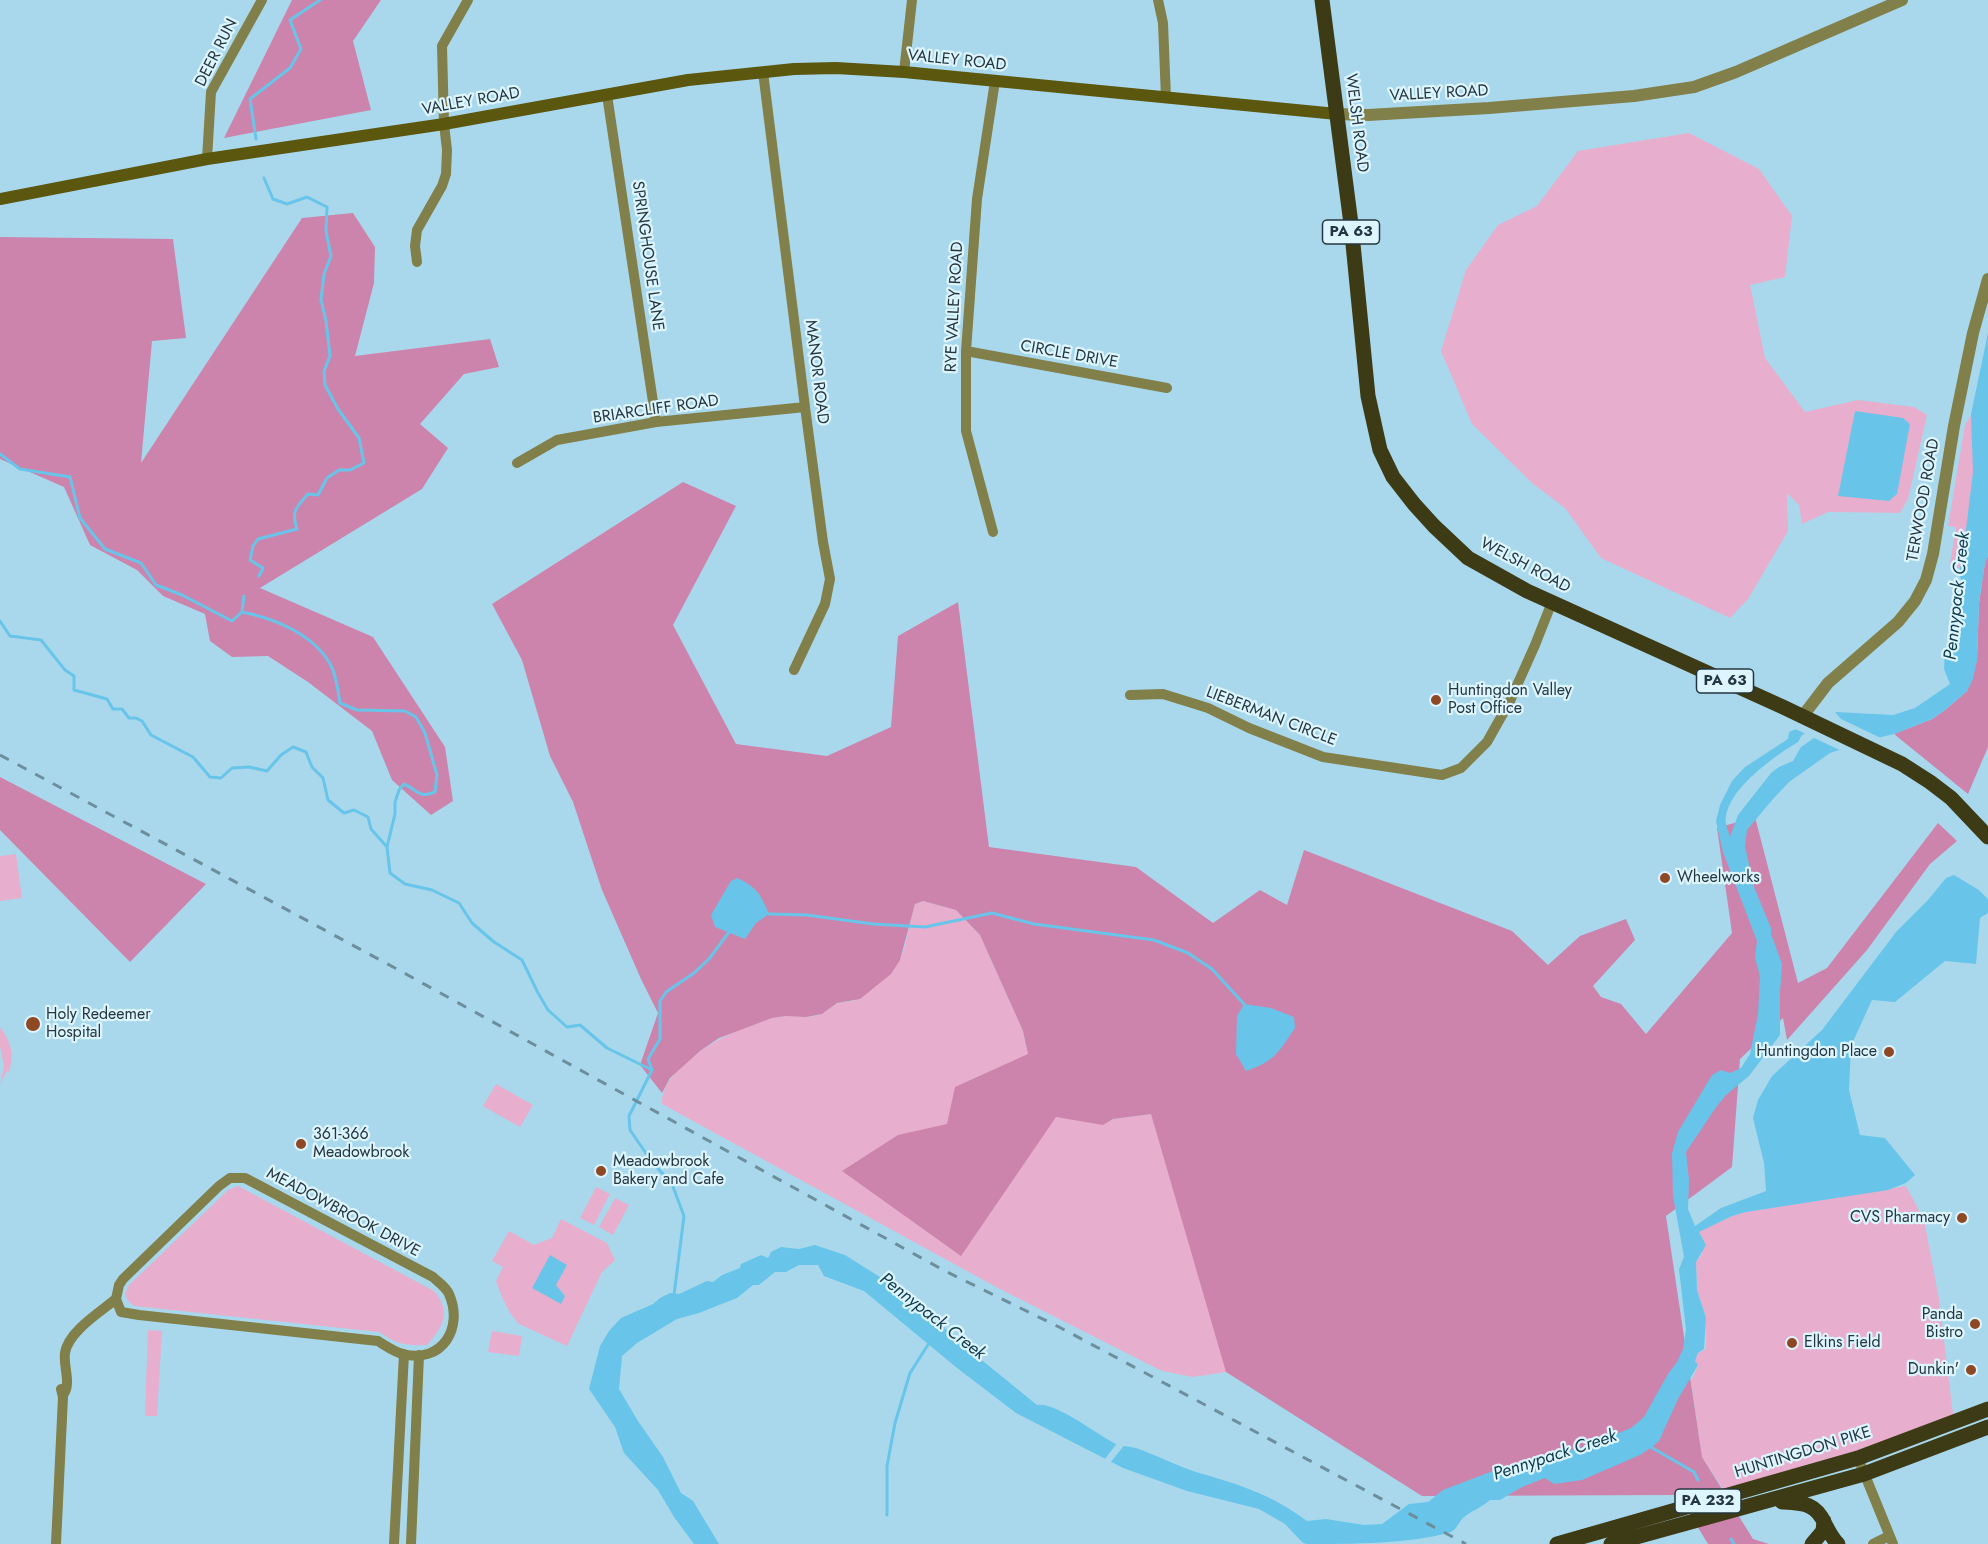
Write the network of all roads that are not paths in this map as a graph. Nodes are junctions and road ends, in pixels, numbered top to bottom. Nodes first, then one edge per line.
1 (262, 0) edge
2 (468, 0) edge
3 (912, 0) edge
4 (1158, 0) edge
5 (1322, 0) edge
6 (1902, 0) edge
7 (763, 72) junction
8 (904, 72) junction
9 (995, 81) junction
10 (607, 95) junction
11 (1167, 98) junction
12 (1337, 114) junction
13 (444, 124) junction
14 (207, 159) junction
15 (0, 199) edge
16 (417, 262) dead end
17 (1988, 279) edge
18 (966, 351) junction
19 (1167, 388) dead end
20 (805, 408) junction
21 (656, 422) junction
22 (517, 463) dead end
23 (993, 532) dead end
24 (1552, 602) junction
25 (794, 669) dead end
26 (1130, 695) dead end
27 (1806, 718) junction
28 (1988, 837) edge
29 (116, 1299) junction
30 (404, 1354) junction
31 (419, 1356) junction
32 (1988, 1409) edge
33 (1988, 1427) edge
34 (1858, 1458) junction
35 (1864, 1474) junction
36 (1770, 1501) junction
37 (1824, 1521) junction
38 (1891, 1540) edge
39 (56, 1544) edge
40 (394, 1544) edge
41 (411, 1544) edge
42 (1557, 1544) edge
43 (1611, 1544) edge
44 (1812, 1544) edge
45 (1838, 1544) edge
46 (1873, 1544) edge

1 - 14 street, DEER RUN
2 - 13 street
3 - 8 street
4 - 11 street
5 - 12 main road, WELSH ROAD / PA 63
6 - 12 street, VALLEY ROAD
7 - 8 main road, VALLEY ROAD
7 - 10 main road, VALLEY ROAD
7 - 20 street, MANOR ROAD
8 - 9 main road, VALLEY ROAD
9 - 11 main road, VALLEY ROAD
9 - 18 street, RYE VALLEY ROAD
10 - 13 main road, VALLEY ROAD
10 - 21 street, SPRINGHOUSE LANE
11 - 12 main road, VALLEY ROAD
12 - 24 main road, WELSH ROAD / PA 63
13 - 14 main road, VALLEY ROAD
13 - 16 street
14 - 15 main road, VALLEY ROAD
17 - 27 street, TERWOOD ROAD
18 - 19 street, CIRCLE DRIVE
18 - 23 street, RYE VALLEY ROAD
20 - 21 street, BRIARCLIFF ROAD
20 - 25 street, MANOR ROAD
21 - 22 street, BRIARCLIFF ROAD
24 - 26 street, LIEBERMAN CIRCLE
24 - 27 main road, WELSH ROAD / PA 63
27 - 28 main road, WELSH ROAD / PA 63
29 - 30 street
29 - 31 street, MEADOWBROOK DRIVE
29 - 39 street, MEADOWBROOK DRIVE
30 - 31 street
30 - 40 street
31 - 41 street
32 - 34 main road, HUNTINGDON PIKE / PA 232
33 - 35 main road, PA 232
34 - 35 street
34 - 42 main road, HUNTINGDON PIKE / PA 232
35 - 36 main road, PA 232
35 - 38 street
36 - 37 main road
36 - 43 main road, PA 232
37 - 44 main road
37 - 45 main road
38 - 46 street

